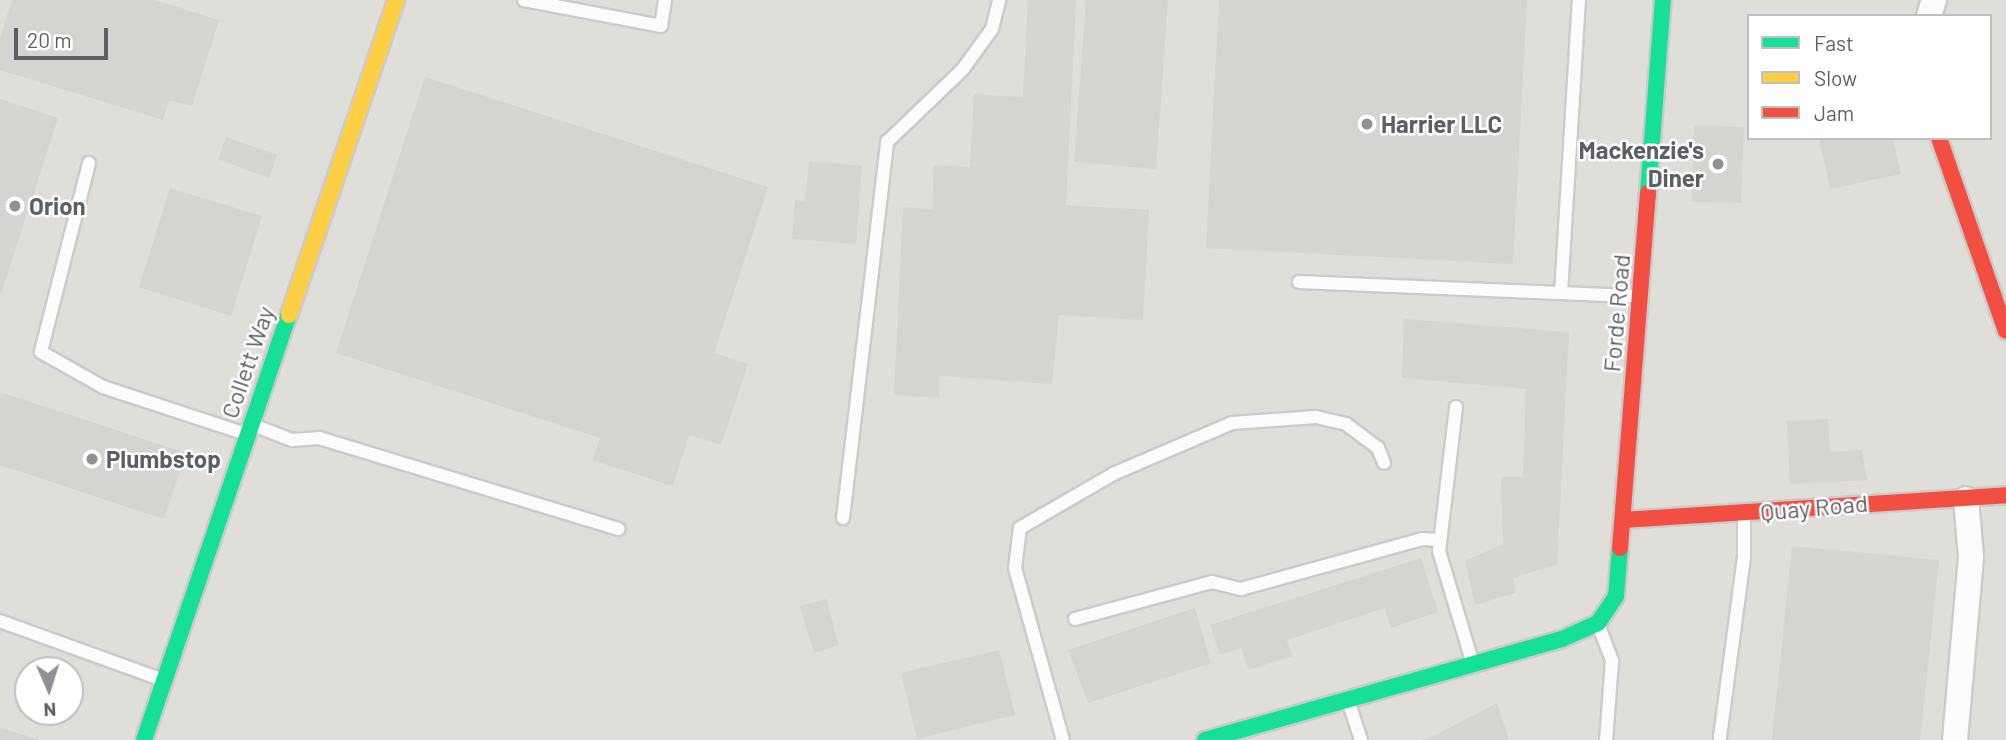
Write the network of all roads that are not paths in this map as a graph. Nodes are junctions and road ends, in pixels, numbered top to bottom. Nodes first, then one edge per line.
1 (396, 0) edge
2 (524, 0) edge
3 (666, 0) edge
4 (999, 0) edge
5 (1579, 0) edge
6 (1663, 0) edge
7 (1940, 140) edge
8 (89, 163) dead end
9 (1299, 282) dead end
10 (1560, 293) junction
11 (1641, 296) junction
12 (2006, 331) edge
13 (1456, 407) dead end
14 (248, 429) junction
15 (1384, 463) dead end
16 (2006, 495) edge
17 (1966, 499) junction
18 (1744, 513) junction
19 (843, 517) dead end
20 (1623, 520) junction
21 (618, 529) dead end
22 (1440, 540) junction
23 (1075, 619) dead end
24 (0, 621) edge
25 (1598, 624) junction
26 (1473, 665) junction
27 (163, 680) junction
28 (1348, 700) junction
29 (1720, 737) dead end
30 (144, 740) edge
31 (1063, 740) edge
32 (1205, 740) edge
33 (1361, 740) edge
34 (1606, 740) edge
35 (1955, 740) edge

1 - 14 street, Collett Way
2 - 3 lane
4 - 19 lane
5 - 10 lane
6 - 11 street, Forde Road
7 - 12 street
8 - 14 lane
9 - 10 lane
10 - 11 lane
11 - 20 street, Forde Road
13 - 22 lane
14 - 21 lane
14 - 27 street, Collett Way
15 - 31 lane
16 - 17 street, Quay Road
17 - 18 street, Quay Road
17 - 35 street
18 - 20 street, Quay Road
18 - 29 lane
20 - 25 street, Forde Road
22 - 23 lane
22 - 26 lane
24 - 27 lane
25 - 26 street
25 - 34 lane
26 - 28 street
27 - 30 street, Collett Way
28 - 32 street
28 - 33 lane

